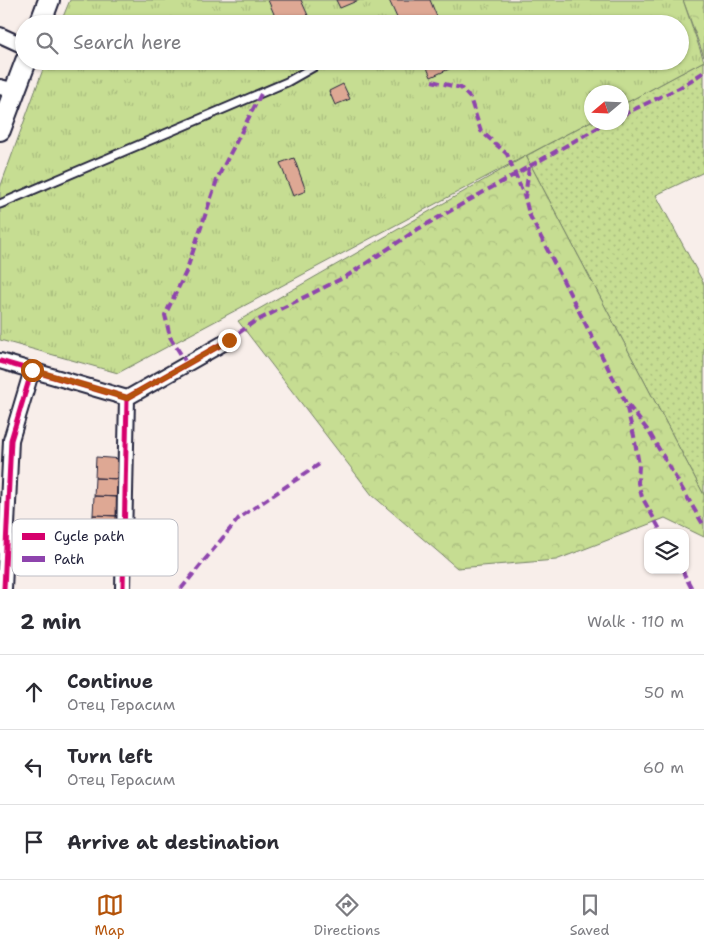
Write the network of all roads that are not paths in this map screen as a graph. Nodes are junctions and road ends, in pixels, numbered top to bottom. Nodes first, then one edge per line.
1 (49, 0) edge
2 (43, 15) edge
3 (0, 36) edge
4 (15, 42) edge
5 (20, 70) edge
6 (308, 70) edge
7 (7, 89) edge
8 (0, 130) edge
9 (2, 201) edge
10 (229, 340) dead end
11 (0, 361) edge
12 (32, 370) junction
13 (127, 398) junction
14 (124, 519) edge
15 (123, 576) edge
16 (4, 589) edge
17 (123, 589) edge

1 - 2 main road
3 - 4 street
5 - 7 main road
6 - 9 lane
7 - 8 main road
10 - 13 street
11 - 12 street
12 - 13 street
12 - 16 street
13 - 14 street
15 - 17 street

